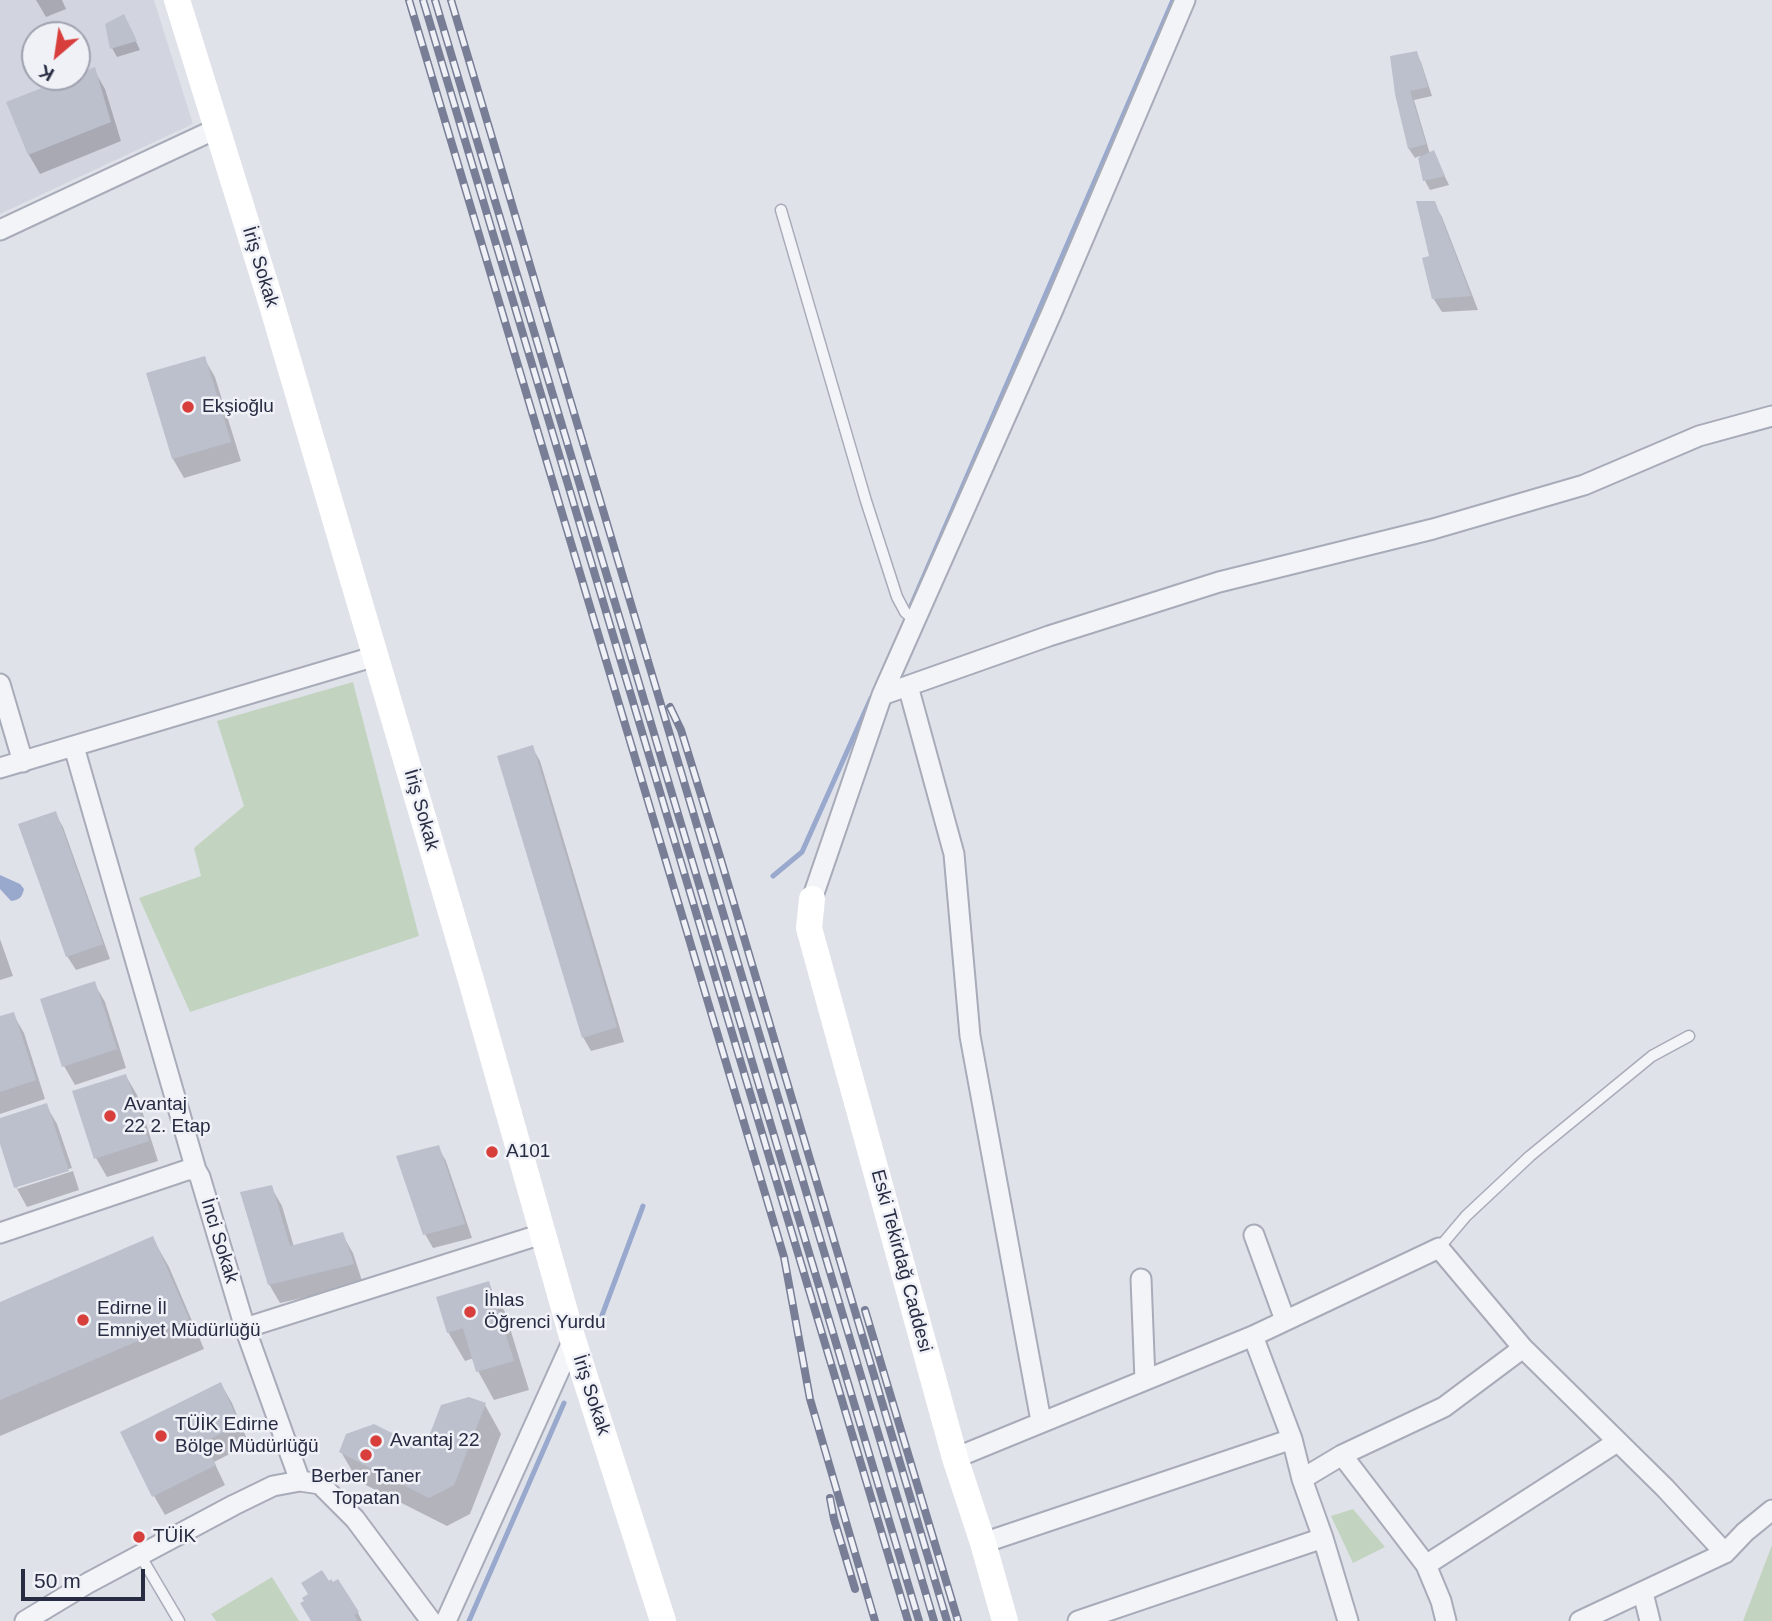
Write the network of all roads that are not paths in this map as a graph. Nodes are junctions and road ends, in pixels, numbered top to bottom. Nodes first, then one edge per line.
1 (177, 0) edge
2 (1185, 0) edge
3 (218, 128) junction
4 (781, 210) dead end
5 (0, 230) edge
6 (1772, 416) edge
7 (911, 618) junction
8 (376, 656) junction
9 (0, 684) edge
10 (908, 686) junction
11 (882, 695) junction
12 (74, 747) junction
13 (23, 762) junction
14 (0, 768) edge
15 (812, 898) joint
16 (1689, 1036) dead end
17 (196, 1170) junction
18 (0, 1233) edge
19 (542, 1234) junction
20 (1254, 1235) dead end
21 (1439, 1248) junction
22 (1141, 1279) dead end
23 (1285, 1320) junction
24 (245, 1328) junction
25 (1253, 1335) junction
26 (573, 1340) junction
27 (1523, 1348) junction
28 (1145, 1380) junction
29 (1041, 1421) junction
30 (1292, 1439) junction
31 (1617, 1442) junction
32 (1342, 1455) junction
33 (955, 1458) junction
34 (1302, 1479) junction
35 (300, 1481) junction
36 (1772, 1510) edge
37 (1323, 1538) junction
38 (983, 1543) junction
39 (1725, 1553) junction
40 (139, 1555) junction
41 (1426, 1565) junction
42 (1643, 1593) junction
43 (25, 1621) edge
44 (179, 1621) edge
45 (431, 1621) edge
46 (446, 1621) edge
47 (663, 1621) edge
48 (1005, 1621) edge
49 (1078, 1621) edge
50 (1348, 1621) edge
51 (1446, 1621) edge
52 (1580, 1621) edge
53 (1650, 1621) edge

1 - 3 main road, İriş Sokak
2 - 7 street
3 - 5 street
3 - 8 main road, İriş Sokak
4 - 7 lane
6 - 10 street
7 - 11 street
8 - 12 street
8 - 19 main road, İriş Sokak
9 - 13 street
10 - 11 street
10 - 29 street
11 - 15 street
12 - 13 street
12 - 17 street, İnci Sokak
13 - 14 street
15 - 33 main road, Eski Tekirdağ Caddesi
16 - 21 lane
17 - 18 street
17 - 24 street, İnci Sokak
19 - 24 street
19 - 26 main road, İriş Sokak
20 - 23 street
21 - 23 street
21 - 27 street
22 - 28 street
23 - 25 street
24 - 35 street, İnci Sokak
25 - 28 street
25 - 30 street
26 - 46 street
26 - 47 main road, İriş Sokak
27 - 31 street
27 - 32 street
28 - 29 street
29 - 33 street
30 - 34 street
30 - 38 street
31 - 39 street
31 - 41 street
32 - 34 street
32 - 41 street
33 - 38 main road, Eski Tekirdağ Caddesi
34 - 37 street
35 - 40 street
35 - 45 street
36 - 39 street
37 - 49 street
37 - 50 street
38 - 48 main road, Eski Tekirdağ Caddesi
39 - 42 street
40 - 43 street
40 - 44 lane
41 - 51 street
42 - 52 street
42 - 53 street

